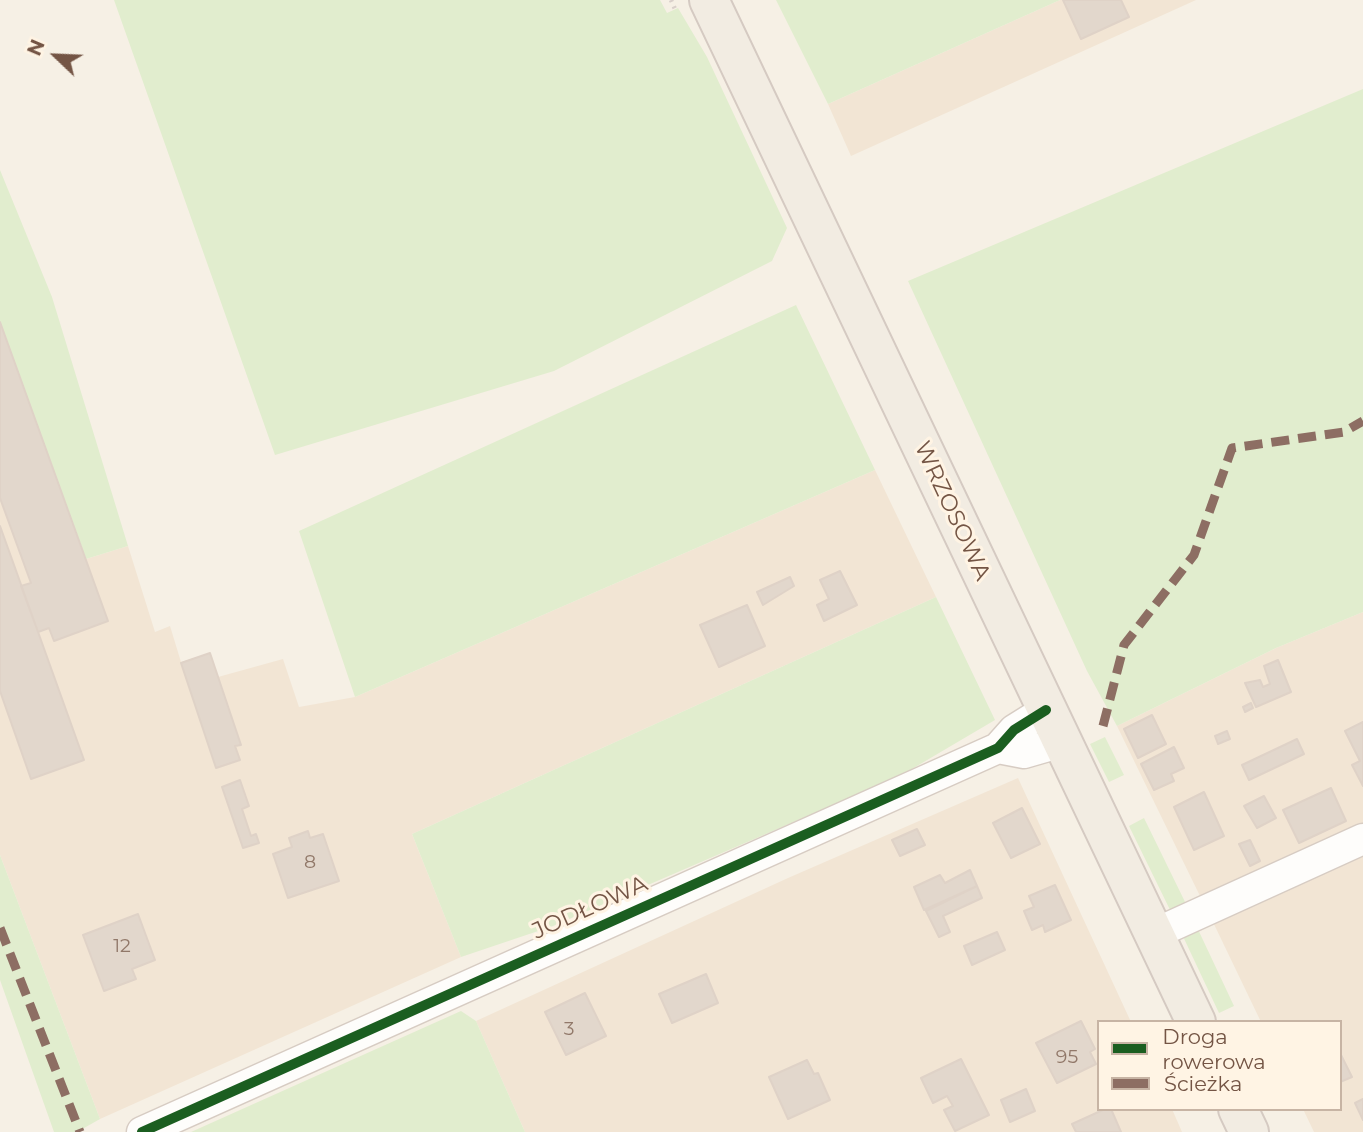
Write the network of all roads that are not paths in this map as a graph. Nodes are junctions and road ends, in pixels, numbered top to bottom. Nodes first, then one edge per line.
1 (692, 4) edge
2 (1054, 726) junction
3 (1363, 839) edge
4 (1154, 934) junction
5 (1195, 1020) edge
6 (1239, 1111) edge
7 (142, 1132) edge
8 (1249, 1132) edge

1 - 2 main road, WRZOSOWA
2 - 4 main road, WRZOSOWA
2 - 7 street, JODŁOWA
3 - 4 street
4 - 5 main road, WRZOSOWA
6 - 8 main road

